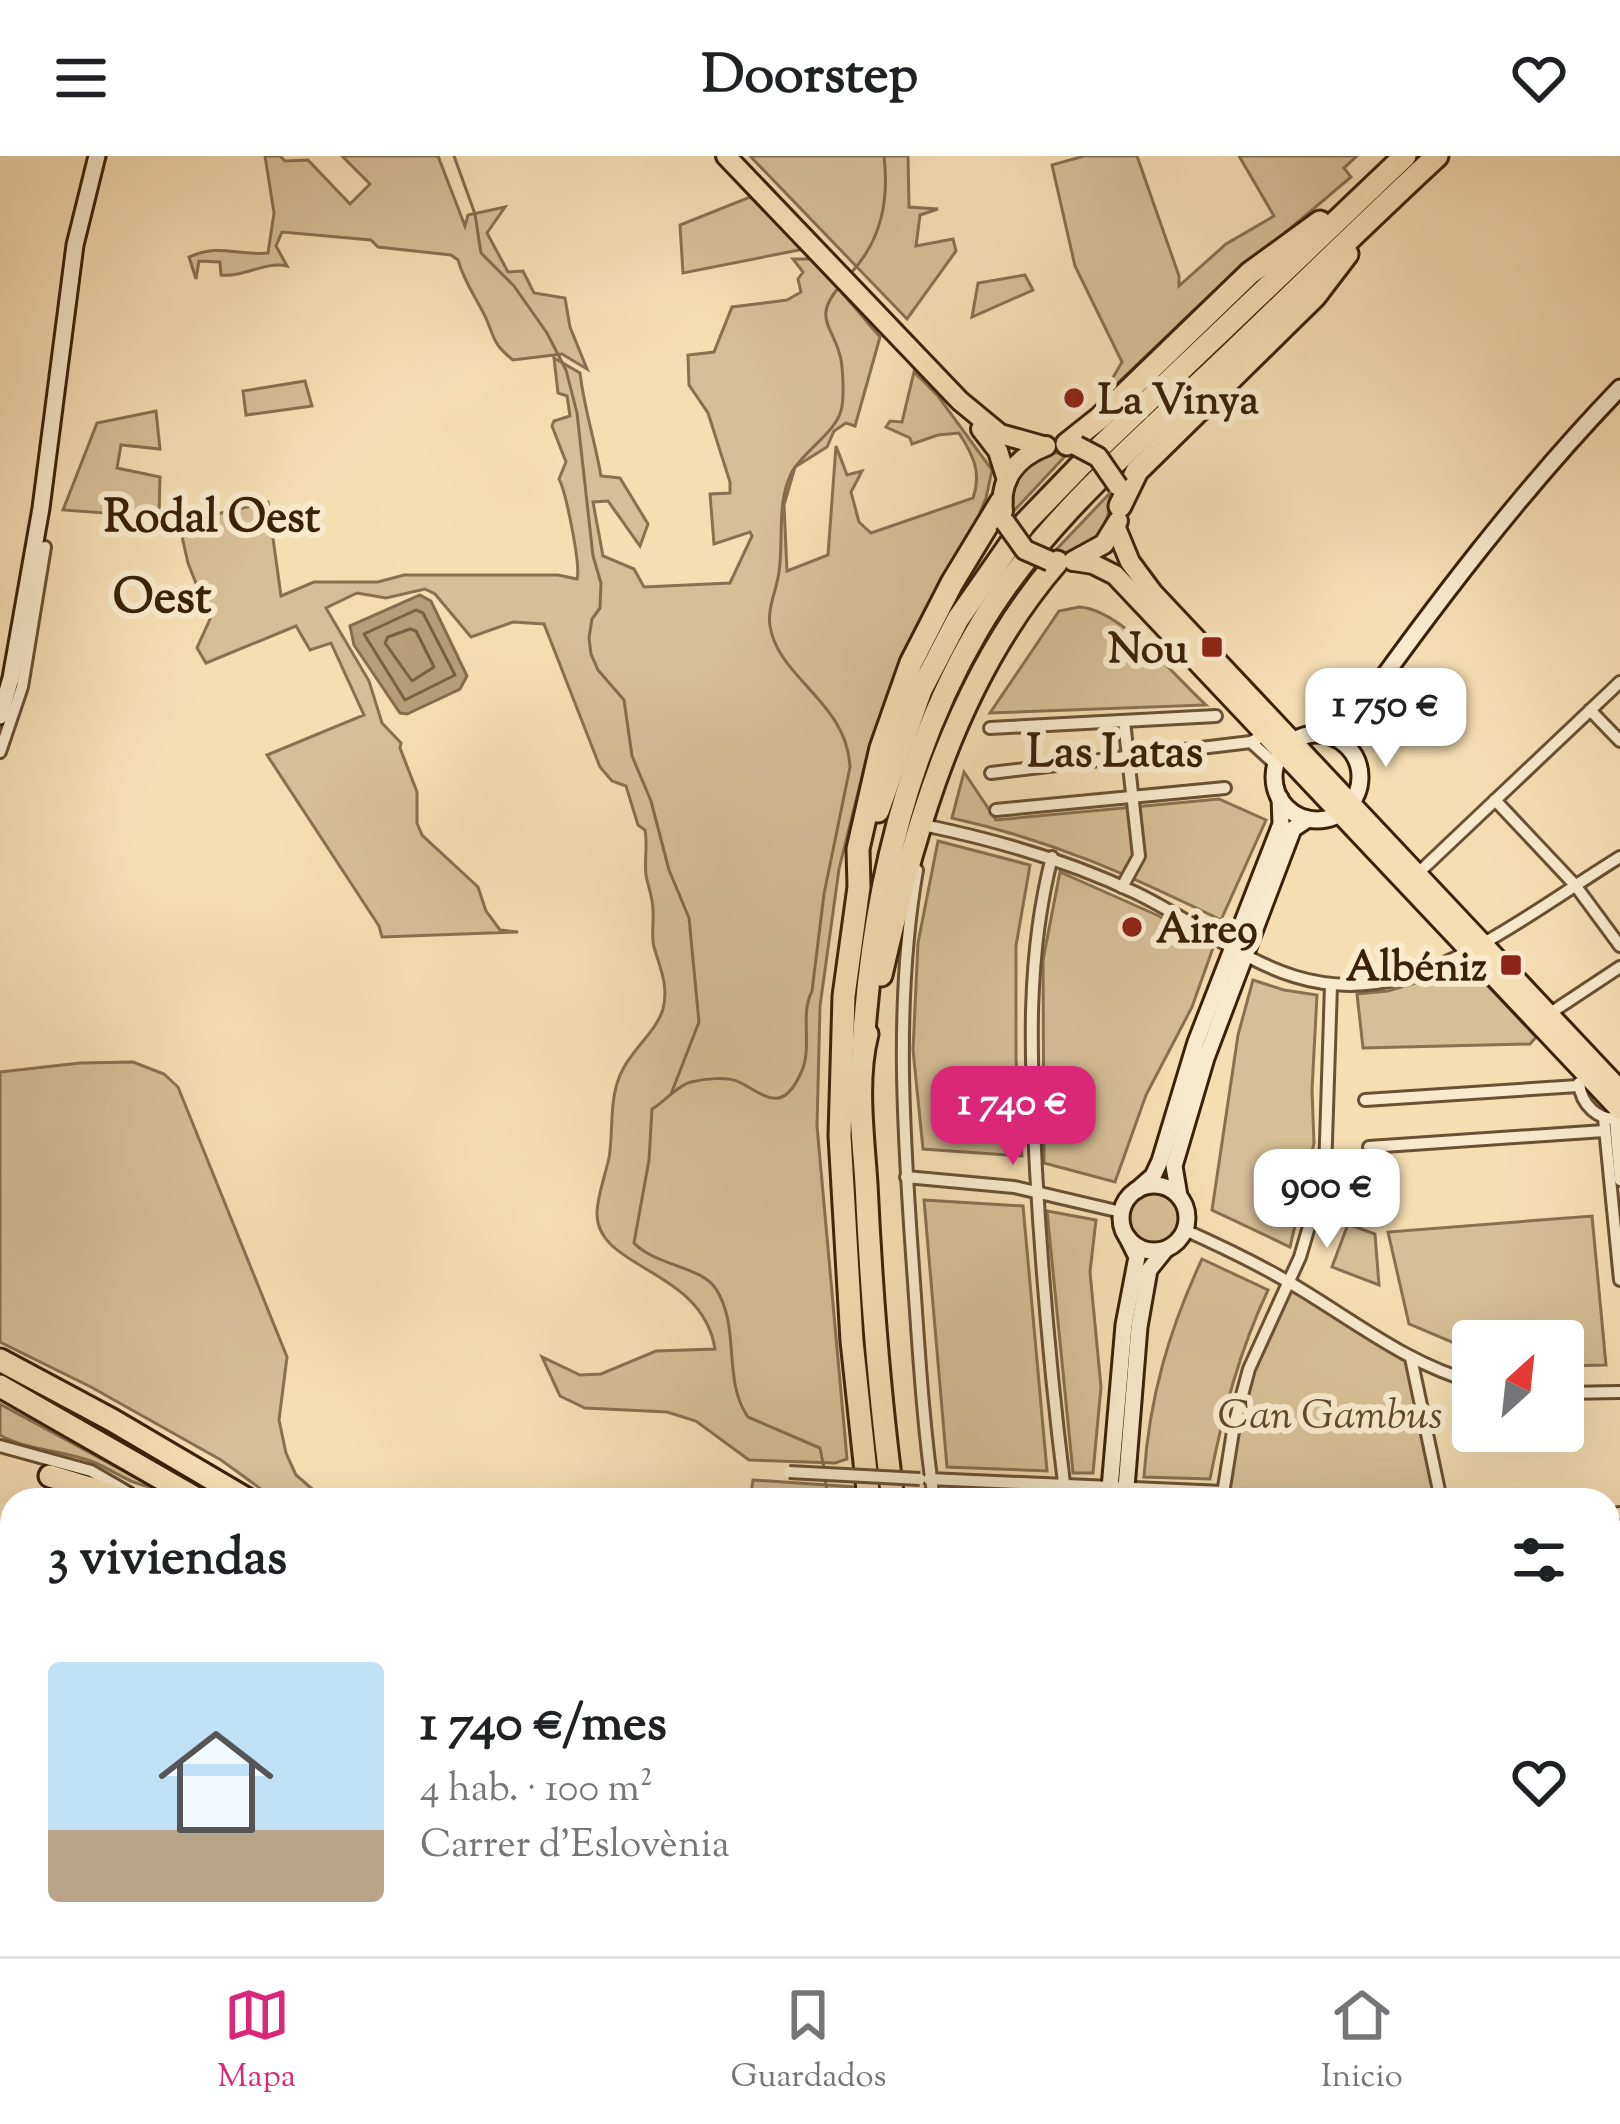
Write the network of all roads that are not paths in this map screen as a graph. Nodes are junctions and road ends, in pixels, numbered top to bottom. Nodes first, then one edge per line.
1 (98, 156) edge
2 (726, 156) edge
3 (1405, 156) edge
4 (1437, 156) edge
5 (1353, 205) junction
6 (1377, 213) junction
7 (1620, 388) edge
8 (960, 401) junction
9 (1072, 445) junction
10 (1043, 446) junction
11 (1004, 501) junction
12 (1118, 507) junction
13 (45, 548) dead end
14 (1061, 561) junction
15 (1620, 682) edge
16 (1590, 710) junction
17 (964, 715) junction
18 (0, 716) edge
19 (1216, 716) dead end
20 (1124, 721) junction
21 (990, 728) dead end
22 (1257, 738) junction
23 (1340, 741) junction
24 (1620, 741) edge
25 (1287, 745) junction
26 (0, 752) edge
27 (1128, 759) junction
28 (991, 773) dead end
29 (1225, 788) dead end
30 (1133, 796) junction
31 (1280, 798) junction
32 (1495, 800) junction
33 (1346, 808) junction
34 (996, 810) dead end
35 (1308, 819) junction
36 (928, 826) junction
37 (1052, 857) junction
38 (1620, 857) edge
39 (1413, 879) junction
40 (1575, 885) junction
41 (859, 887) junction
42 (1122, 887) junction
43 (1475, 945) junction
44 (1620, 946) edge
45 (1236, 953) junction
46 (1620, 967) edge
47 (1331, 985) junction
48 (1549, 1014) junction
49 (863, 1047) junction
50 (1587, 1075) junction
51 (1620, 1090) edge
52 (1365, 1100) dead end
53 (1613, 1119) edge
54 (1369, 1147) dead end
55 (906, 1177) junction
56 (1620, 1180) edge
57 (1137, 1190) junction
58 (1038, 1191) junction
59 (1179, 1196) junction
60 (1121, 1212) junction
61 (1185, 1230) junction
62 (1127, 1237) junction
63 (1165, 1250) junction
64 (1620, 1280) edge
65 (1288, 1281) junction
66 (0, 1344) edge
67 (1411, 1358) junction
68 (0, 1360) edge
69 (1452, 1374) edge
70 (0, 1386) edge
71 (1620, 1392) edge
72 (1584, 1393) edge
73 (112, 1420) junction
74 (0, 1447) edge
75 (789, 1472) dead end
76 (50, 1476) junction
77 (926, 1479) junction
78 (1064, 1483) junction
79 (70, 1488) edge
80 (91, 1488) edge
81 (120, 1488) edge
82 (178, 1488) edge
83 (228, 1488) edge
84 (868, 1488) edge
85 (892, 1488) edge
86 (929, 1488) edge
87 (1091, 1488) edge
88 (1118, 1488) edge
89 (1119, 1488) edge
90 (1223, 1488) edge
91 (1439, 1488) edge

1 - 18 street
2 - 8 main road
3 - 5 highway
4 - 6 highway
5 - 9 highway
5 - 41 highway
6 - 12 highway
6 - 49 highway
7 - 23 street
8 - 10 main road
8 - 11 main road
9 - 10 main road
9 - 12 main road, bridge
10 - 11 main road
11 - 14 main road, bridge
11 - 41 highway
12 - 14 main road
12 - 25 main road
13 - 26 street
14 - 17 highway
14 - 22 main road
15 - 16 street
16 - 24 street
16 - 32 street
17 - 36 street
17 - 49 highway
19 - 20 street
20 - 21 street
20 - 27 street
22 - 25 main road
22 - 25 street
22 - 27 street
23 - 25 street
23 - 33 street
25 - 31 street
25 - 33 main road
27 - 28 street
27 - 30 street
29 - 30 street
30 - 34 street
30 - 42 street
31 - 35 street
31 - 45 street
32 - 39 street
32 - 40 street
33 - 35 street
33 - 39 main road
35 - 45 street
36 - 37 street
36 - 55 street
37 - 42 street
37 - 58 street
38 - 40 street
39 - 43 main road
39 - 43 main road
40 - 43 street
40 - 44 street
41 - 84 highway
42 - 45 street
43 - 47 street
43 - 48 main road
43 - 50 main road
45 - 47 street
45 - 57 street
45 - 59 street
46 - 48 street
47 - 65 street
48 - 50 main road
49 - 85 highway
50 - 51 main road
50 - 52 street
50 - 53 main road
53 - 54 street
53 - 56 street
53 - 64 street
55 - 58 street
55 - 77 street
57 - 59 street
57 - 60 street
58 - 60 street
58 - 78 street
59 - 61 street
60 - 62 street
61 - 63 street
61 - 65 street
62 - 63 street
62 - 88 street
63 - 89 street
65 - 67 street
65 - 90 street
66 - 73 highway
67 - 69 street
67 - 91 street
68 - 73 highway
70 - 82 highway
71 - 72 street
73 - 83 highway
74 - 76 street
74 - 81 street
75 - 77 street, bridge
76 - 79 street
76 - 80 highway
77 - 78 street
77 - 86 street
78 - 87 street

